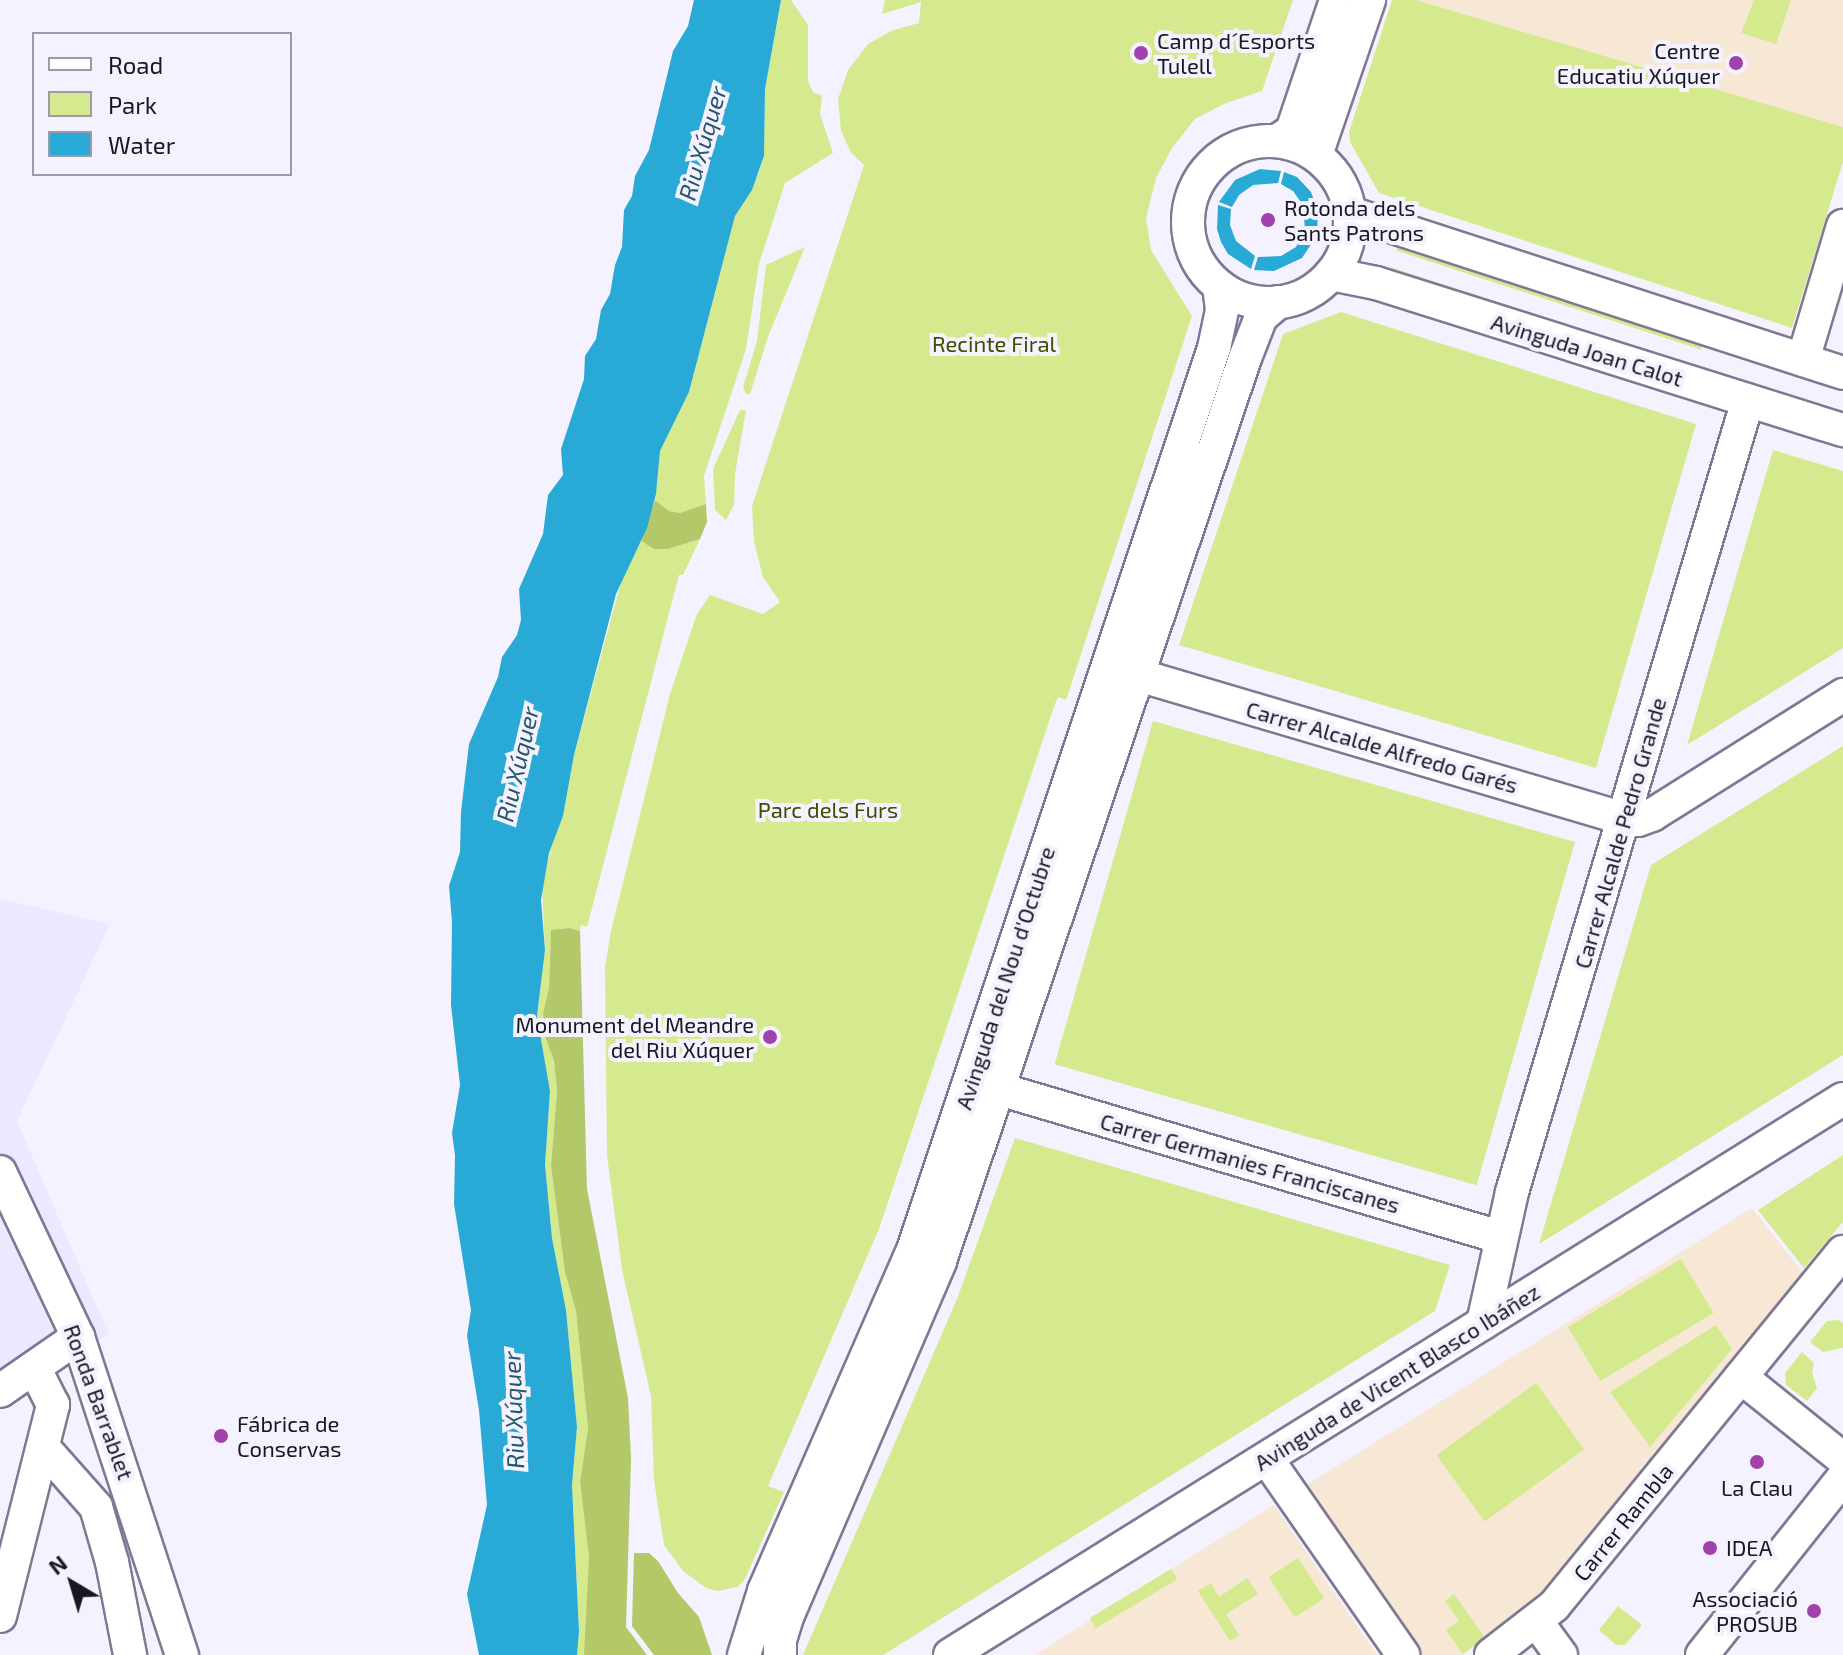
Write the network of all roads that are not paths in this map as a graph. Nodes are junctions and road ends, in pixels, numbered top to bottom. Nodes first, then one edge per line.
1 (1336, 0) edge
2 (1369, 0) edge
3 (1277, 141) junction
4 (1316, 155) junction
5 (1350, 213) junction
6 (1843, 226) edge
7 (1331, 274) junction
8 (1219, 286) junction
9 (1278, 302) junction
10 (1803, 360) junction
11 (1843, 373) edge
12 (1748, 400) junction
13 (1843, 430) edge
14 (1138, 675) junction
15 (1843, 695) edge
16 (1638, 772) junction
17 (1676, 799) junction
18 (1625, 819) junction
19 (999, 1089) junction
20 (1843, 1099) edge
21 (0, 1172) edge
22 (1497, 1251) junction
23 (1837, 1272) edge
24 (1530, 1294) junction
25 (1483, 1323) junction
26 (78, 1337) junction
27 (35, 1369) junction
28 (1741, 1377) junction
29 (0, 1391) edge
30 (43, 1447) junction
31 (1267, 1459) junction
32 (1843, 1459) edge
33 (1843, 1478) edge
34 (0, 1616) edge
35 (1537, 1622) junction
36 (178, 1650) edge
37 (130, 1655) edge
38 (744, 1655) edge
39 (780, 1655) edge
40 (950, 1655) edge
41 (1403, 1655) edge
42 (1491, 1655) edge
43 (1561, 1655) edge
44 (1702, 1655) edge

1 - 3 street
2 - 4 street
3 - 4 street
3 - 8 street
4 - 5 street
5 - 7 street
5 - 10 street
6 - 10 street
7 - 9 street
7 - 12 street, Avinguda Joan Calot
8 - 9 street
8 - 38 street, Avinguda del Nou d'Octubre
9 - 14 street, Avinguda del Nou d'Octubre
10 - 11 street
12 - 13 street, Avinguda Joan Calot
12 - 16 street, Carrer Alcalde Pedro Grande
14 - 18 street, Carrer Alcalde Alfredo Garés
14 - 19 street, Avinguda del Nou d'Octubre
15 - 17 street
16 - 17 street
16 - 18 street, Carrer Alcalde Pedro Grande
17 - 18 street
18 - 22 street, Carrer Alcalde Pedro Grande
19 - 22 street, Carrer Germanies Franciscanes
19 - 39 street, Avinguda del Nou d'Octubre
20 - 24 street, Avinguda de Vicent Blasco Ibáñez
21 - 26 street, Ronda Barrablet
22 - 24 street
22 - 25 street, Carrer Alcalde Pedro Grande
23 - 28 street, Carrer Rambla
24 - 25 street, Avinguda de Vicent Blasco Ibáñez
25 - 31 street, Avinguda de Vicent Blasco Ibáñez
26 - 27 street
26 - 36 street, Ronda Barrablet
27 - 29 street
27 - 30 street
28 - 32 street
28 - 35 street, Carrer Rambla
30 - 34 street
30 - 37 street
31 - 40 street, Avinguda de Vicent Blasco Ibáñez
31 - 41 street
33 - 44 street
35 - 42 street, Carrer Rambla
35 - 43 street

